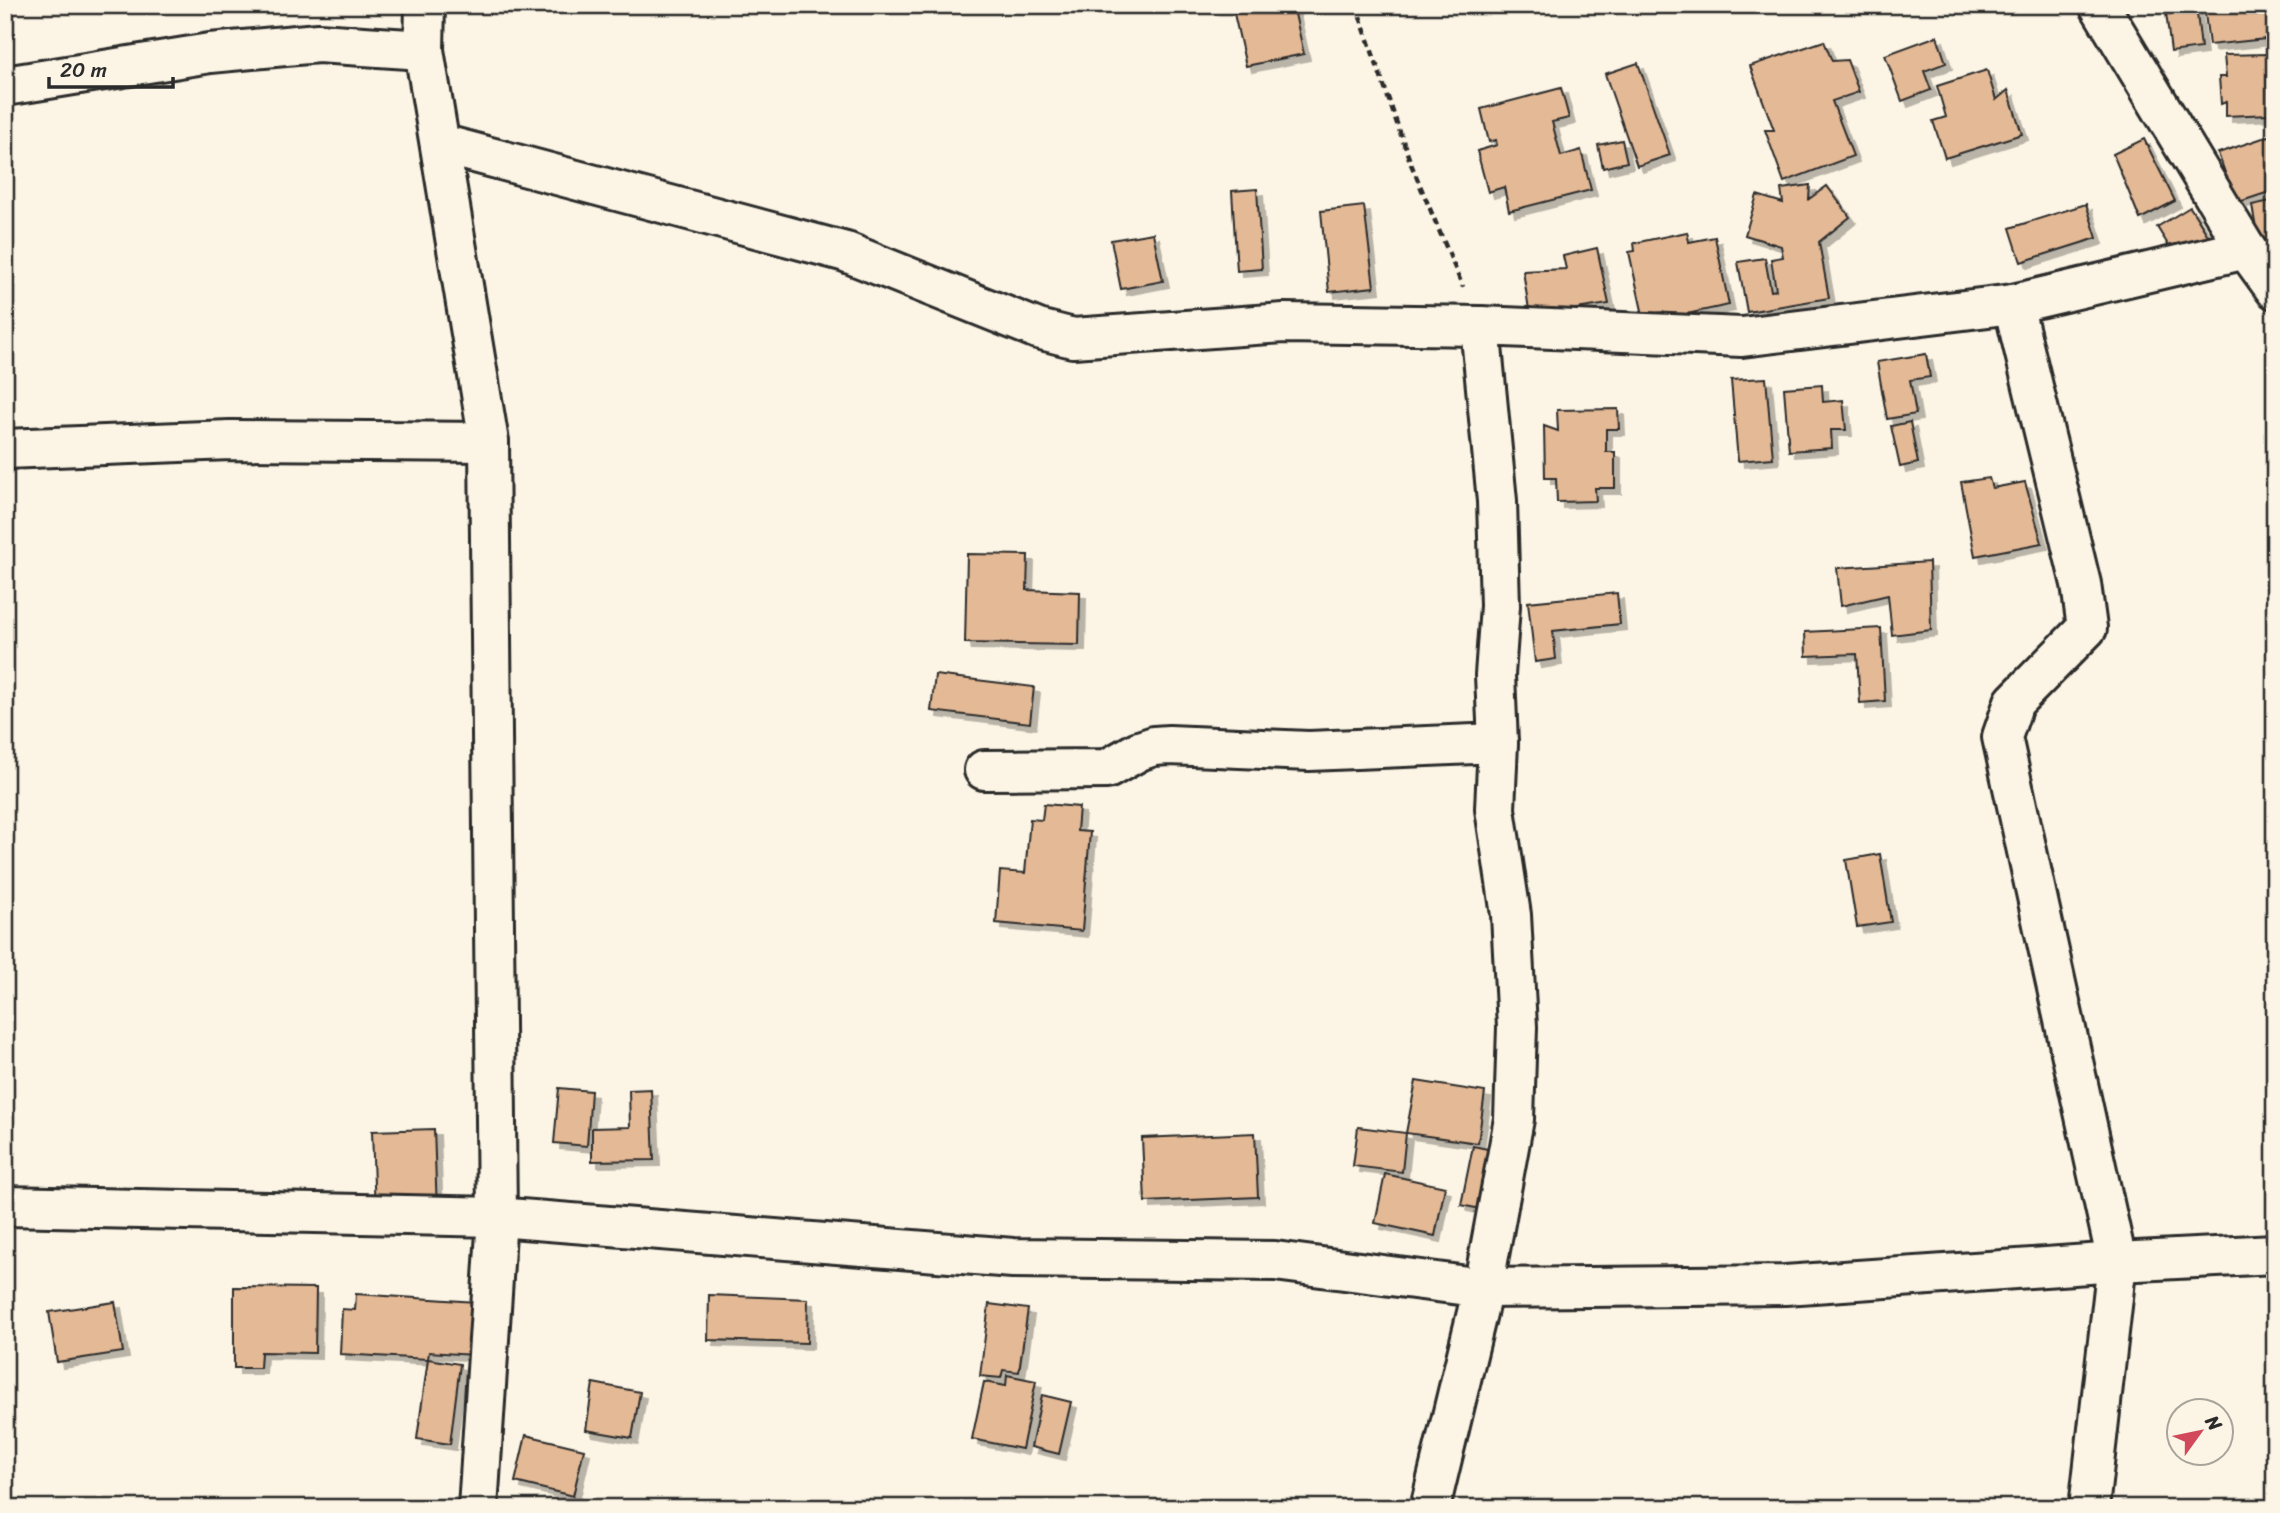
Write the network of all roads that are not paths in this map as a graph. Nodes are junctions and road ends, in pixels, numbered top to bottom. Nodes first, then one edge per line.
1 (425, 5) edge
2 (2099, 5) edge
3 (424, 50) junction
4 (5, 86) edge
5 (441, 145) junction
6 (2246, 249) junction
7 (2275, 289) edge
8 (2013, 304) junction
9 (1480, 326) junction
10 (489, 442) junction
11 (5, 449) edge
12 (1498, 743) junction
13 (984, 770) dead end
14 (5, 1206) edge
15 (497, 1216) junction
16 (2275, 1254) edge
17 (2117, 1262) junction
18 (1483, 1288) junction
19 (478, 1508) edge
20 (1430, 1508) edge
21 (2089, 1508) edge

1 - 3 street
2 - 6 street
3 - 4 street
3 - 5 street
5 - 9 street
5 - 10 street
6 - 7 street
6 - 8 street
8 - 9 street
8 - 17 street
9 - 12 street
10 - 11 street
10 - 15 street
12 - 13 street
12 - 18 street
14 - 15 street
15 - 18 street
15 - 19 street
16 - 17 street
17 - 18 street
17 - 21 street
18 - 20 street

